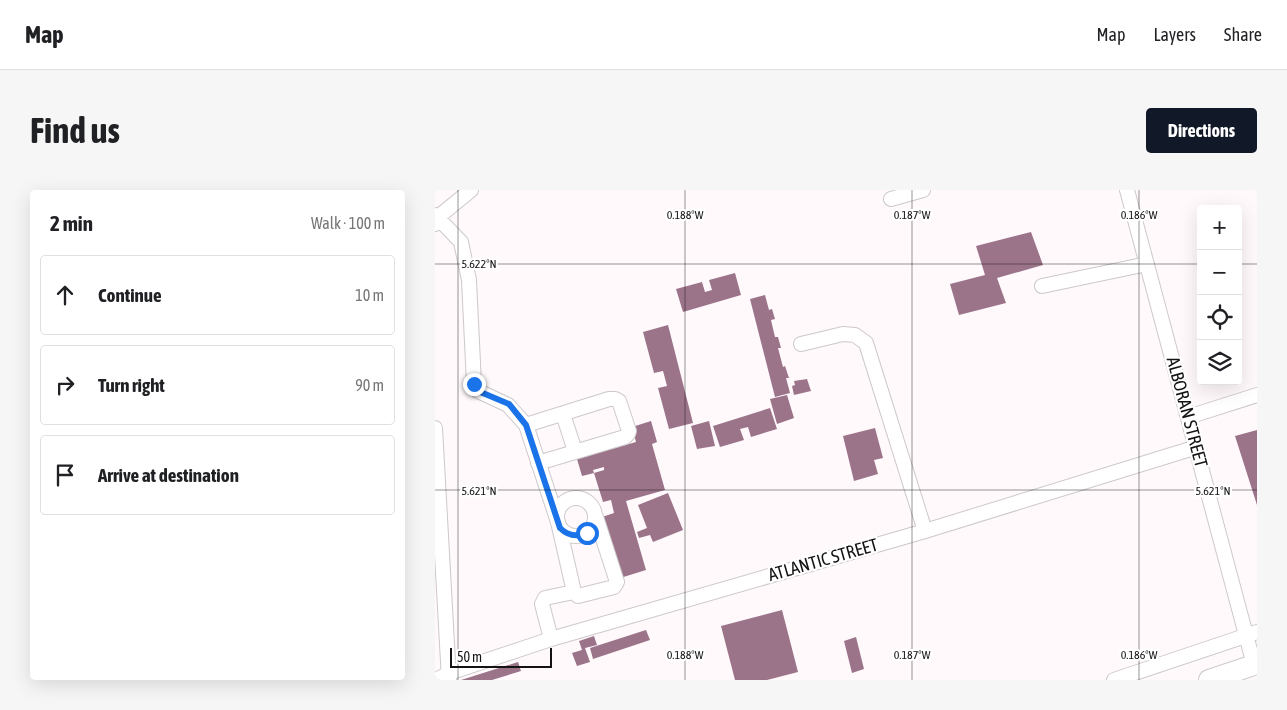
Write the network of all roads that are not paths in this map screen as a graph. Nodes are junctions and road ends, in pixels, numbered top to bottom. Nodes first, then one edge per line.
1 (471, 190) edge
2 (923, 190) edge
3 (1127, 190) edge
4 (891, 199) dead end
5 (436, 218) edge
6 (1147, 264) junction
7 (1042, 286) dead end
8 (801, 344) dead end
9 (1257, 394) edge
10 (563, 414) junction
11 (1188, 416) junction
12 (526, 425) junction
13 (435, 428) edge
14 (1197, 447) junction
15 (575, 451) junction
16 (538, 463) junction
17 (596, 517) junction
18 (558, 522) junction
19 (925, 530) junction
20 (574, 592) junction
21 (1251, 634) edge
22 (551, 639) junction
23 (1256, 665) edge
24 (449, 676) edge
25 (436, 680) edge
26 (1114, 680) edge
27 (1209, 680) edge

1 - 5 street
2 - 4 street
3 - 6 street, ALBORAN STREET
5 - 12 street
6 - 7 street
6 - 11 street, ALBORAN STREET
8 - 19 street
9 - 11 street
10 - 12 street
10 - 15 street
10 - 15 street
11 - 14 street, ALBORAN STREET
12 - 16 street
13 - 24 street
14 - 19 street, ATLANTIC STREET
14 - 21 street, ALBORAN STREET
15 - 16 street
16 - 18 street
17 - 18 street
17 - 18 street
17 - 20 street
18 - 20 street
19 - 22 street, ATLANTIC STREET
20 - 22 street
21 - 23 street, ALBORAN STREET
21 - 26 street
22 - 24 street, ATLANTIC STREET
23 - 27 highway
24 - 25 street, ATLANTIC STREET

